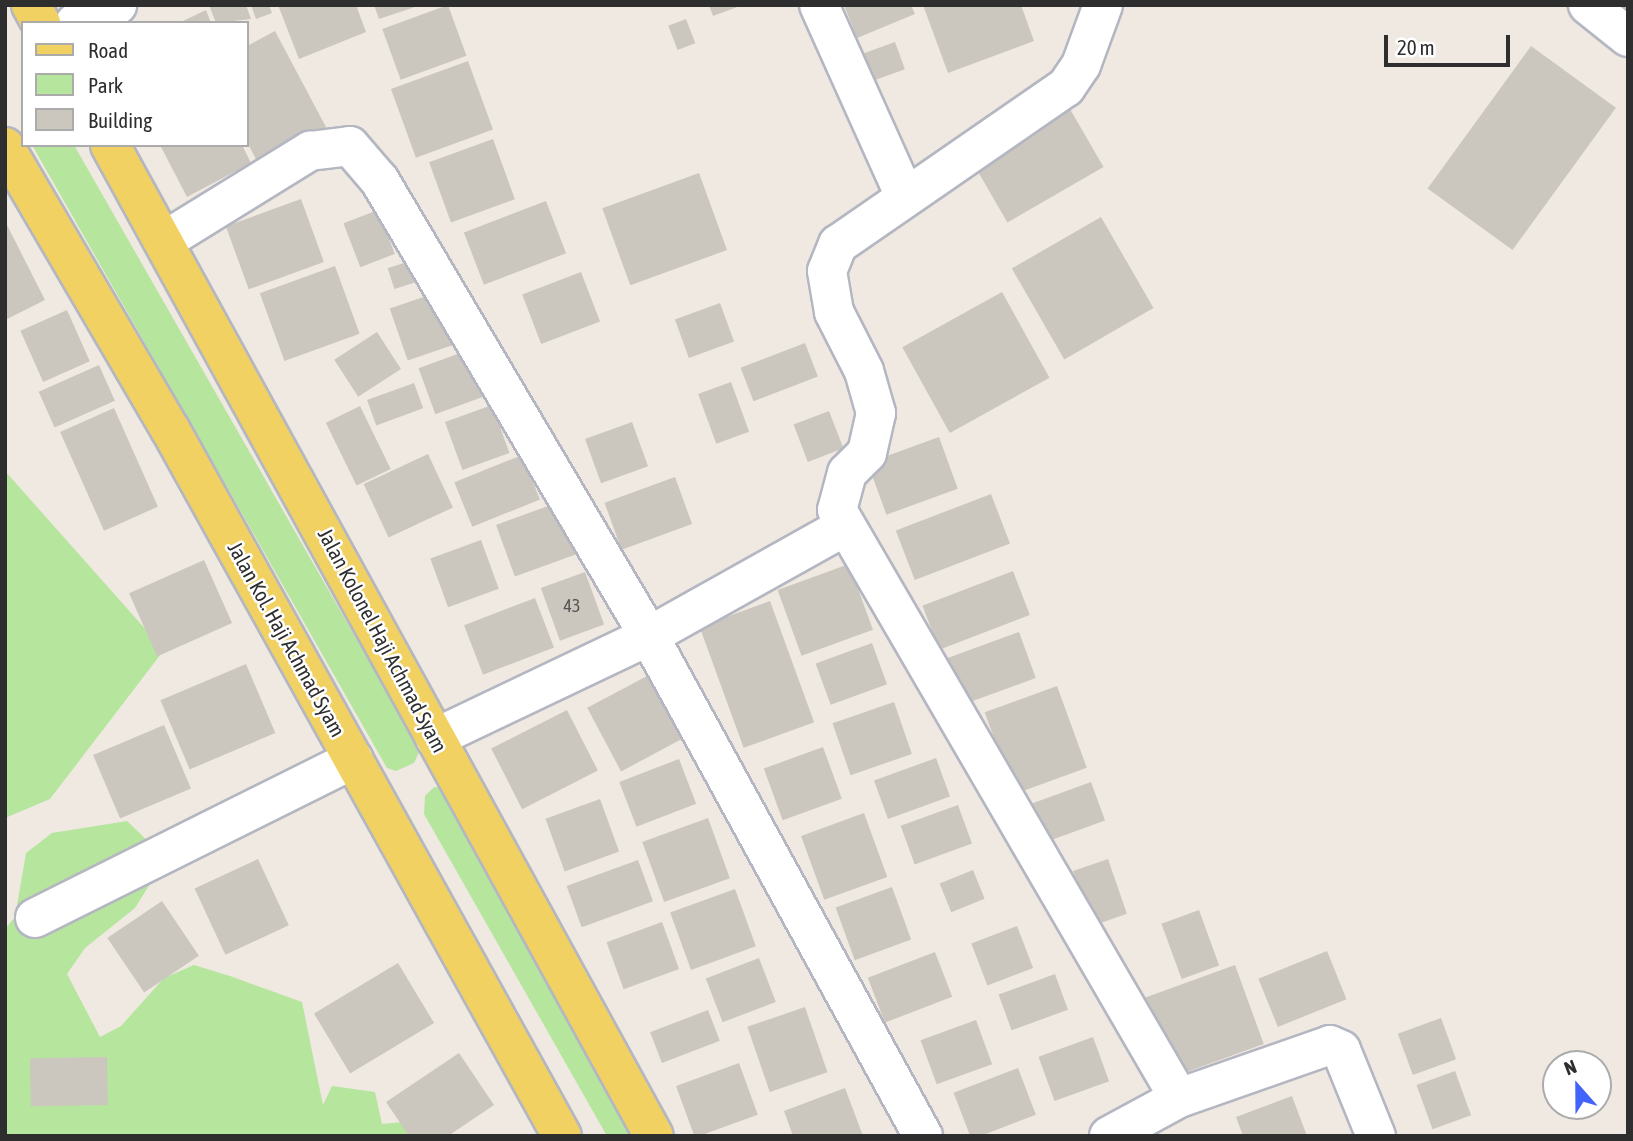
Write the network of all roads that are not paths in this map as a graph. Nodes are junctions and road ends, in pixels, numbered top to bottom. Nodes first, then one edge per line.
1 (31, 5) edge
2 (117, 5) edge
3 (819, 5) edge
4 (1104, 5) edge
5 (1588, 5) edge
6 (40, 21) edge
7 (80, 21) edge
8 (1628, 37) edge
9 (5, 146) edge
10 (111, 147) edge
11 (904, 194) junction
12 (164, 241) junction
13 (844, 527) junction
14 (649, 636) junction
15 (435, 738) junction
16 (354, 759) junction
17 (35, 918) dead end
18 (1179, 1098) junction
19 (562, 1136) edge
20 (654, 1136) edge
21 (923, 1136) edge
22 (1110, 1136) edge
23 (1376, 1136) edge

1 - 6 main road
2 - 7 street
3 - 11 street
4 - 11 street
5 - 8 street
9 - 16 main road, Jalan Kol. Haji Achmad Syam
10 - 12 main road, Jalan Kolonel Haji Achmad Syam
11 - 13 street
12 - 14 street
12 - 15 main road, Jalan Kolonel Haji Achmad Syam
13 - 14 street
13 - 18 street
14 - 15 street
14 - 21 street
15 - 20 main road, Jalan Kolonel Haji Achmad Syam
16 - 17 street
16 - 19 main road, Jalan Kol. Haji Achmad Syam
18 - 22 street
18 - 23 street

